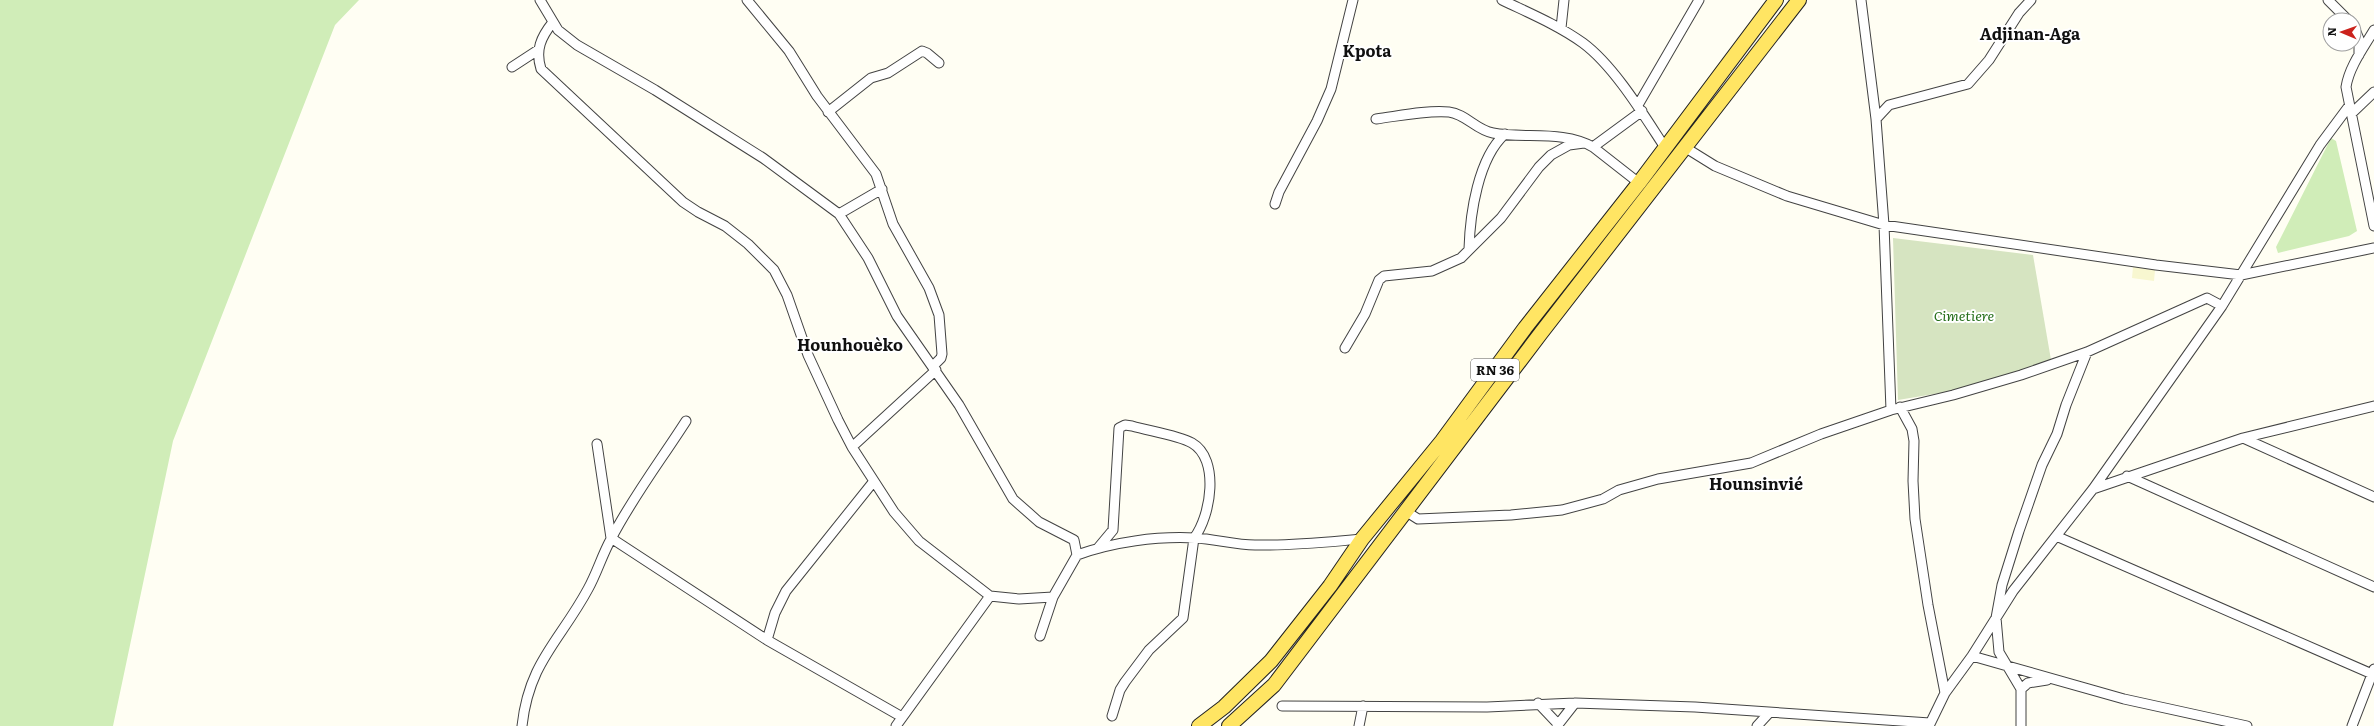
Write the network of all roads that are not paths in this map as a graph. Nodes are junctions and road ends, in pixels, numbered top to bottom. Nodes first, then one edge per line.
1 (540, 0) edge
2 (747, 0) edge
3 (1353, 0) edge
4 (1502, 0) edge
5 (1564, 0) edge
6 (1700, 0) edge
7 (1776, 0) edge
8 (1799, 0) edge
9 (1861, 0) edge
10 (2031, 0) edge
11 (2328, 0) edge
12 (2340, 12) edge
13 (553, 22) junction
14 (1561, 28) junction
15 (2374, 30) edge
16 (538, 50) junction
17 (2359, 55) joint
18 (939, 63) dead end
19 (512, 68) dead end
20 (2374, 92) edge
21 (1640, 108) junction
22 (2350, 110) junction
23 (828, 112) junction
24 (1376, 119) dead end
25 (1876, 119) junction
26 (1505, 134) junction
27 (1588, 145) junction
28 (1664, 146) junction
29 (1686, 148) junction
30 (1638, 183) junction
31 (882, 189) junction
32 (1275, 204) dead end
33 (839, 214) junction
34 (1884, 225) junction
35 (2374, 226) edge
36 (2374, 248) edge
37 (1469, 249) junction
38 (2241, 275) junction
39 (2222, 306) junction
40 (1345, 348) dead end
41 (2086, 352) junction
42 (935, 368) junction
43 (2374, 406) edge
44 (1900, 407) junction
45 (1891, 410) junction
46 (686, 421) dead end
47 (2242, 438) junction
48 (597, 444) dead end
49 (852, 447) junction
50 (2127, 476) junction
51 (874, 481) junction
52 (2093, 489) junction
53 (2374, 497) edge
54 (1407, 512) junction
55 (2056, 536) junction
56 (611, 538) junction
57 (1194, 538) junction
58 (1362, 539) junction
59 (1098, 548) junction
60 (1077, 555) junction
61 (2374, 587) edge
62 (990, 596) junction
63 (1053, 597) junction
64 (1996, 618) junction
65 (1040, 636) dead end
66 (767, 640) junction
67 (1972, 656) junction
68 (2005, 664) junction
69 (2373, 671) edge
70 (2050, 680) junction
71 (2021, 689) junction
72 (1945, 693) junction
73 (1538, 703) junction
74 (1575, 703) junction
75 (1282, 706) dead end
76 (1363, 706) junction
77 (1769, 713) junction
78 (1112, 716) dead end
79 (902, 717) junction
80 (1557, 725) edge
81 (1930, 725) edge
82 (522, 726) edge
83 (896, 726) edge
84 (1198, 726) edge
85 (1229, 726) edge
86 (1359, 726) edge
87 (1757, 726) edge
88 (2021, 726) edge
89 (2247, 726) edge
90 (2352, 726) edge

1 - 13 street
2 - 23 street
3 - 32 street
4 - 14 street
5 - 14 street
6 - 21 street
7 - 28 main road, RN 36
8 - 29 main road, RN 36
9 - 25 street
10 - 25 street
11 - 12 street
13 - 16 street
13 - 33 street
14 - 21 street
15 - 17 street
16 - 19 street
16 - 49 street
17 - 22 street
18 - 23 street
20 - 22 street
21 - 27 street
21 - 28 street
22 - 35 street
22 - 38 street
23 - 31 street
24 - 26 street
25 - 34 street
26 - 27 street
26 - 37 street
27 - 30 street
27 - 37 street
28 - 30 main road, RN 36
29 - 34 street
29 - 54 main road, RN 36
30 - 58 main road, RN 36
31 - 33 street
31 - 42 street
33 - 42 street
34 - 38 street
34 - 45 street
36 - 38 street
37 - 40 street
38 - 39 street
39 - 41 street
39 - 52 street
41 - 44 street
41 - 64 street
42 - 49 street
42 - 60 street
43 - 47 street
44 - 45 street
44 - 72 street
45 - 54 street
46 - 56 street
47 - 50 street
47 - 53 street
48 - 56 street
49 - 51 street
50 - 52 street
50 - 61 street
51 - 62 street
51 - 66 street
52 - 55 street
54 - 85 main road, RN 36
55 - 64 street
55 - 69 street
56 - 66 street
56 - 82 street
57 - 58 street
57 - 59 street
57 - 59 street
57 - 78 street
58 - 84 main road, RN 36
59 - 60 street
60 - 63 street
62 - 63 street
62 - 79 street
63 - 65 street
64 - 67 street
64 - 68 street
66 - 79 street
67 - 68 street
67 - 72 street
68 - 70 street
68 - 71 street
69 - 90 street
70 - 71 street
70 - 89 street
71 - 88 street
72 - 81 street
73 - 74 street
73 - 76 street
73 - 80 street
74 - 77 street
74 - 80 street
75 - 76 street
76 - 86 street
77 - 81 street
77 - 87 street
79 - 83 street

